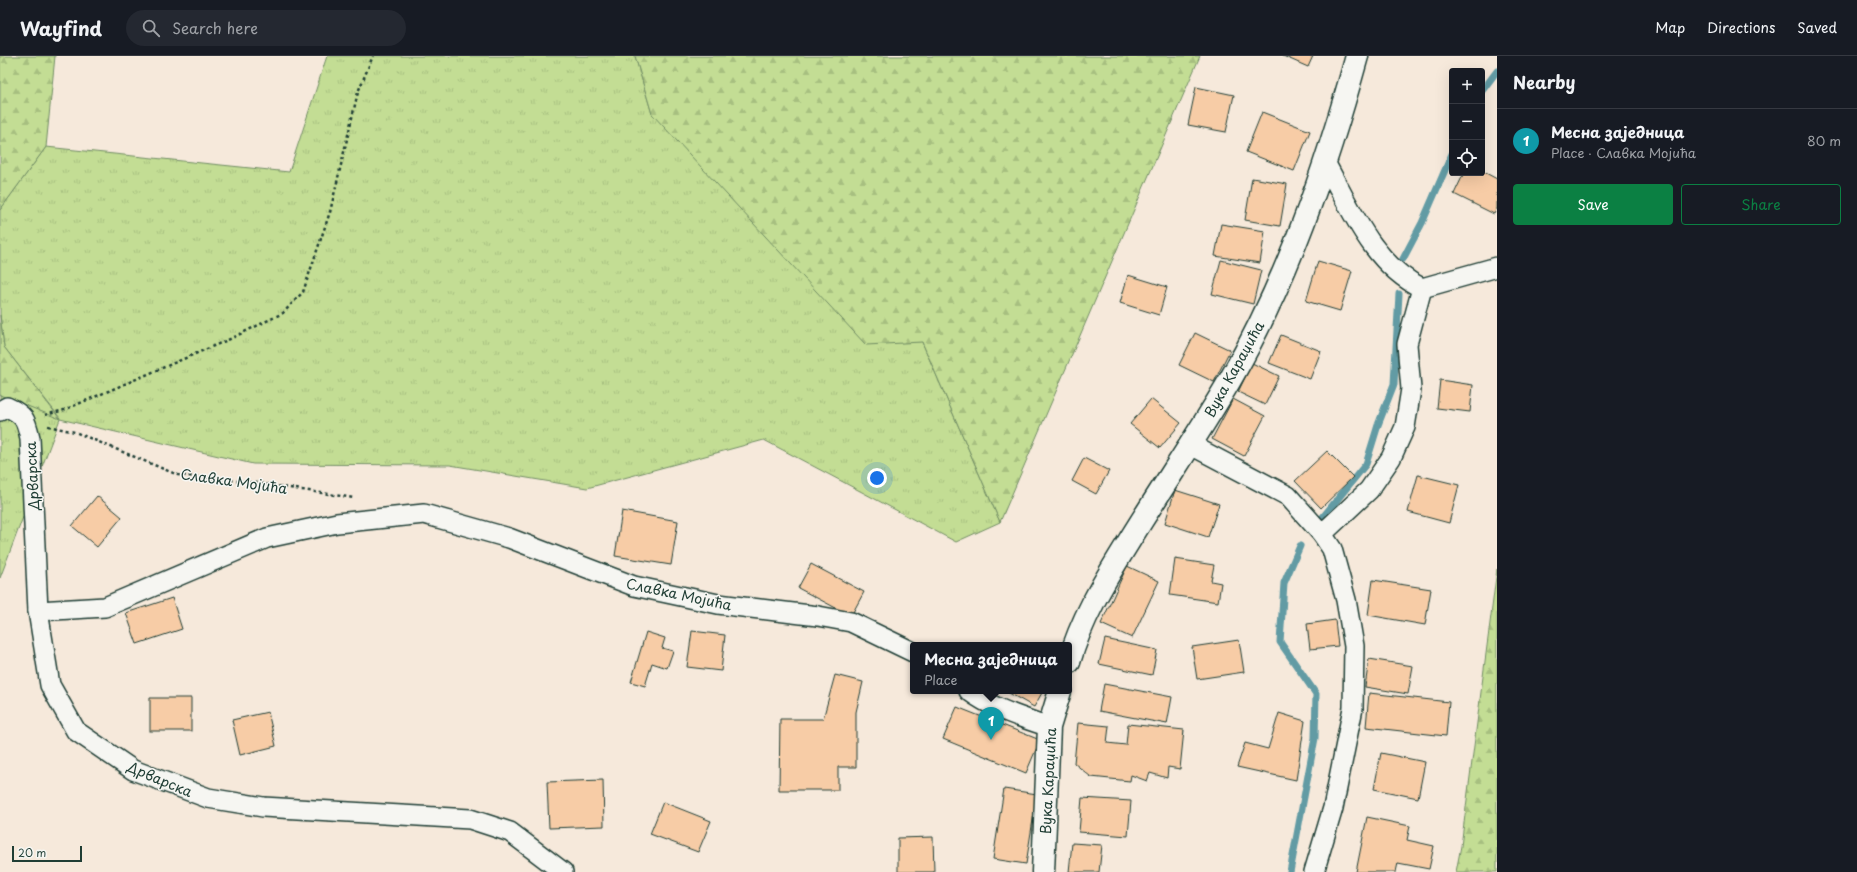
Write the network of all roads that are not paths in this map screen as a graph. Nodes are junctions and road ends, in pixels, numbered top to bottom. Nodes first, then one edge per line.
1 (1357, 56) edge
2 (1326, 164) junction
3 (1497, 267) edge
4 (1422, 288) junction
5 (0, 411) edge
6 (1191, 445) junction
7 (1322, 534) junction
8 (38, 611) junction
9 (910, 651) edge
10 (1072, 652) edge
11 (973, 694) edge
12 (1059, 694) edge
13 (1049, 728) junction
14 (563, 872) edge
15 (1043, 872) edge
16 (1314, 872) edge

1 - 2 street, Вука Караџића
2 - 4 street
2 - 6 street, Вука Караџића
3 - 4 street
4 - 7 street
5 - 8 street, Дрварска
6 - 7 street
6 - 10 street, Вука Караџића
7 - 16 street
8 - 9 street, Славка Мојића
8 - 14 street, Дрварска
11 - 13 street
12 - 13 street, Вука Караџића
13 - 15 street, Вука Караџића

